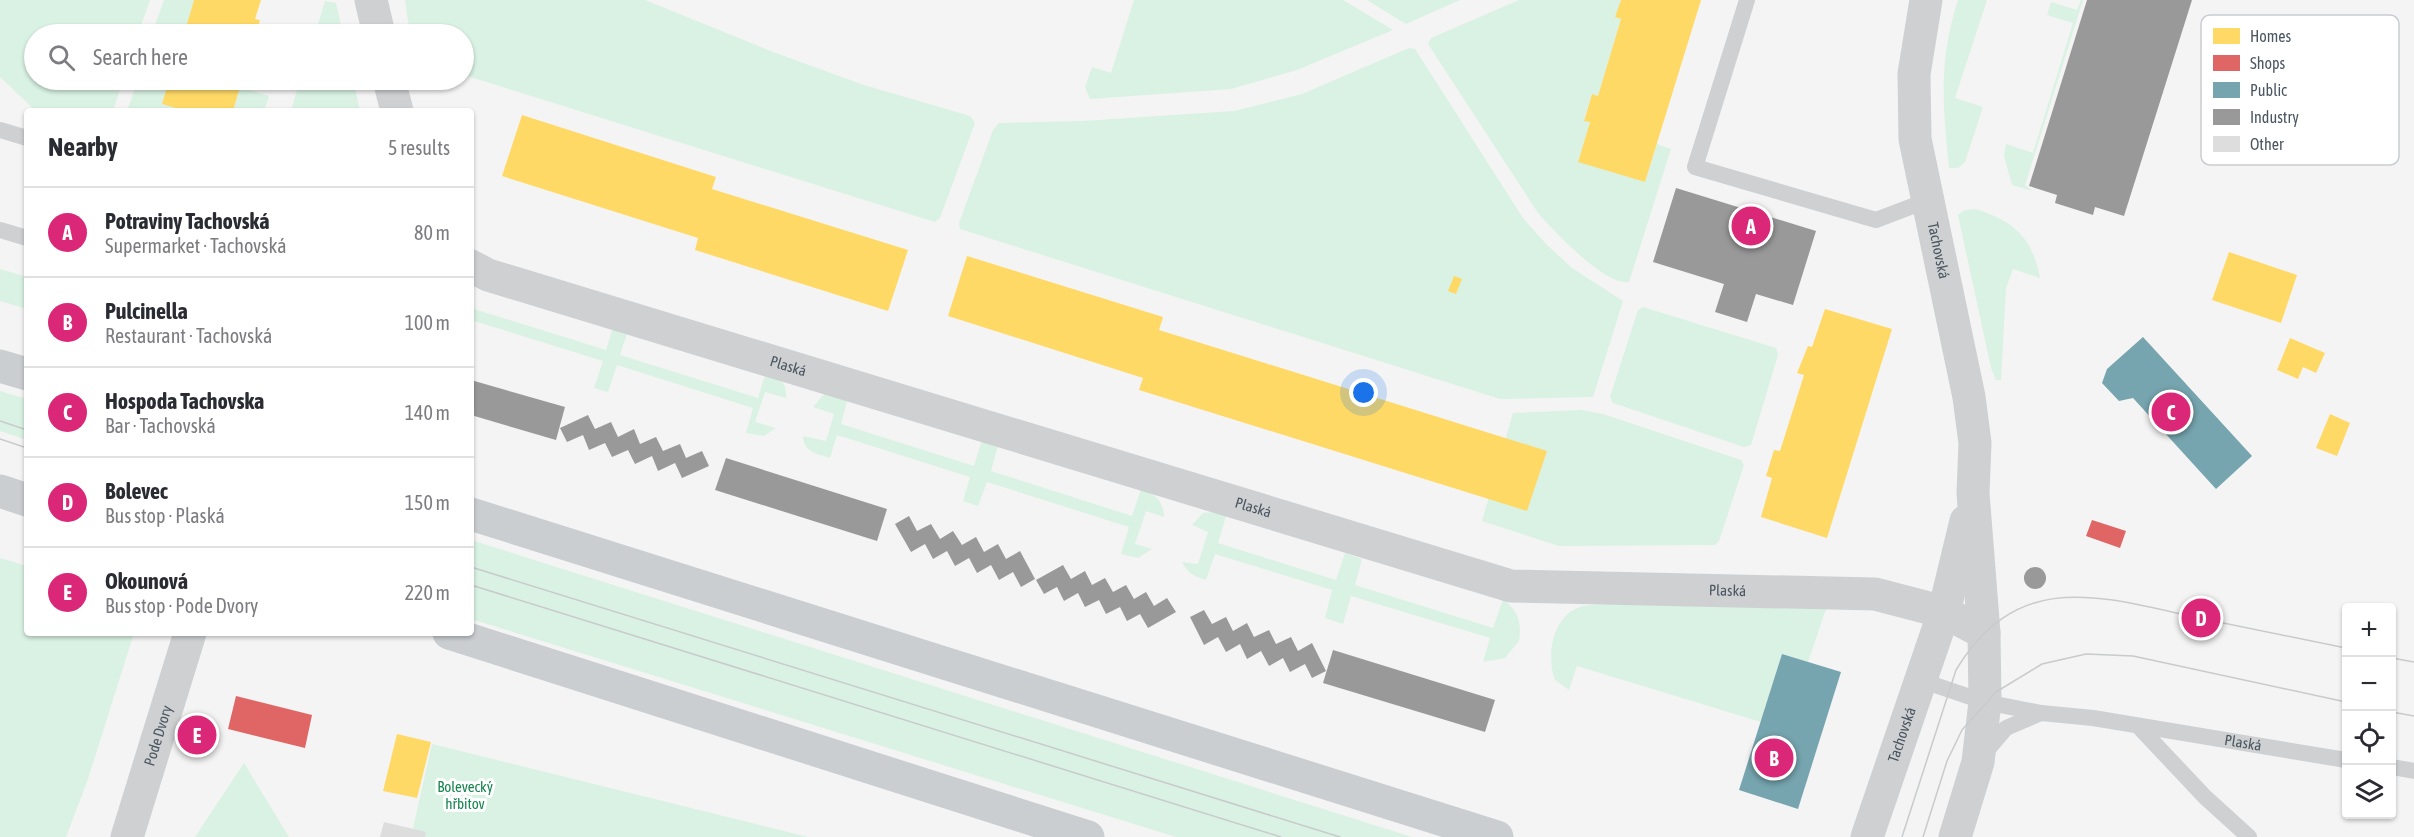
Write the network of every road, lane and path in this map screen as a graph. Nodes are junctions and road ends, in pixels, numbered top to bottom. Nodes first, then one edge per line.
1 (371, 0) edge
2 (1747, 0) edge
3 (1919, 2) edge
4 (377, 24) edge
5 (392, 90) edge
6 (396, 108) edge
7 (2, 128) edge
8 (24, 137) edge
9 (1926, 201) junction
10 (0, 230) edge
11 (24, 237) edge
12 (474, 268) edge
13 (0, 366) edge
14 (24, 373) edge
15 (0, 492) edge
16 (1973, 493) junction
17 (24, 499) edge
18 (474, 515) edge
19 (1944, 612) junction
20 (1984, 633) junction
21 (189, 636) edge
22 (458, 636) edge
23 (1920, 680) junction
24 (1985, 702) junction
25 (2041, 713) junction
26 (2139, 727) junction
27 (2342, 759) edge
28 (1978, 762) junction
29 (2396, 768) edge
30 (2414, 771) edge
31 (127, 837) edge
32 (1088, 837) edge
33 (1497, 837) edge
34 (1867, 837) edge
35 (1955, 837) edge
36 (2248, 837) edge

1 - 4 street
2 - 9 lane
3 - 9 street, Tachovská
5 - 6 street
7 - 8 lane
9 - 16 street, Tachovská
10 - 11 lane
12 - 19 street, Plaská
13 - 14 main road
15 - 17 main road
16 - 19 street, Tachovská
16 - 20 street, Tachovská
18 - 33 main road
19 - 20 street, Plaská
19 - 23 street, Tachovská
20 - 24 street, Plaská
21 - 31 street, Pode Dvory
22 - 32 main road
23 - 24 lane
23 - 34 street, Tachovská
24 - 25 lane, Plaská
24 - 28 street, Plaská
25 - 26 lane, Plaská
25 - 28 lane, Plaská
26 - 27 lane, Plaská
26 - 36 lane
28 - 35 street, Plaská
29 - 30 lane

